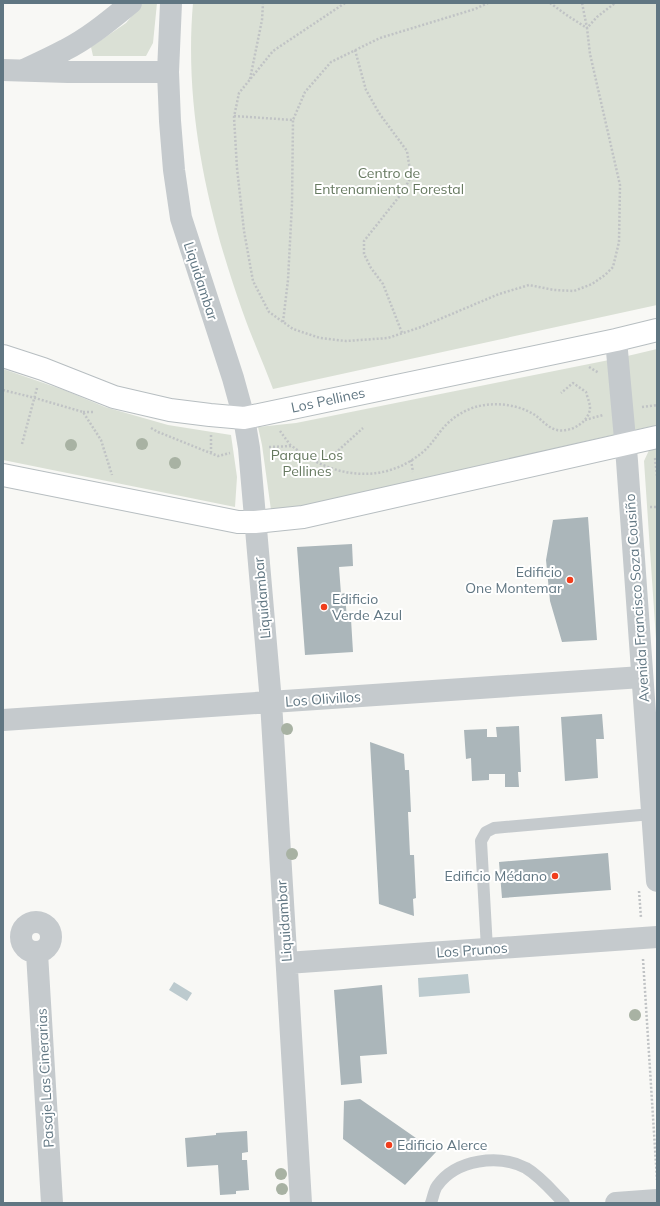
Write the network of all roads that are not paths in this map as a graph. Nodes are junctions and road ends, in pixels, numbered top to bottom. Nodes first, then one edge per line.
1 (131, 3) edge
2 (171, 3) edge
3 (13, 70) edge
4 (168, 72) junction
5 (657, 330) edge
6 (616, 340) junction
7 (3, 356) edge
8 (244, 418) junction
9 (625, 444) junction
10 (656, 446) edge
11 (3, 475) edge
12 (255, 522) junction
13 (642, 677) junction
14 (271, 702) junction
15 (3, 720) edge
16 (652, 814) junction
17 (657, 881) edge
18 (657, 937) edge
19 (488, 948) junction
20 (38, 953) dead end
21 (287, 963) junction
22 (657, 1200) edge
23 (52, 1203) edge
24 (301, 1203) edge
25 (431, 1203) edge
26 (564, 1203) edge
27 (616, 1203) edge

1 - 3 street
2 - 4 street, Liquidambar
3 - 4 street
4 - 8 street, Liquidambar
5 - 6 main road, Los Pellines
6 - 8 main road, Los Pellines
6 - 9 street, Avenida Francisco Soza Cousiño
7 - 8 main road, Los Pellines
8 - 12 street, Liquidambar
9 - 10 main road
9 - 12 main road
9 - 13 street, Avenida Francisco Soza Cousiño
11 - 12 main road
12 - 14 street, Liquidambar
13 - 14 street, Los Olivillos
13 - 16 street, Avenida Francisco Soza Cousiño
14 - 15 street, Los Olivillos
14 - 21 street, Liquidambar
16 - 17 street, Avenida Francisco Soza Cousiño
16 - 19 lane
18 - 19 street, Los Prunos
19 - 21 street, Los Prunos
20 - 23 street, Pasaje Las Cinerarias
21 - 24 street, Liquidambar
22 - 27 street
25 - 26 lane

